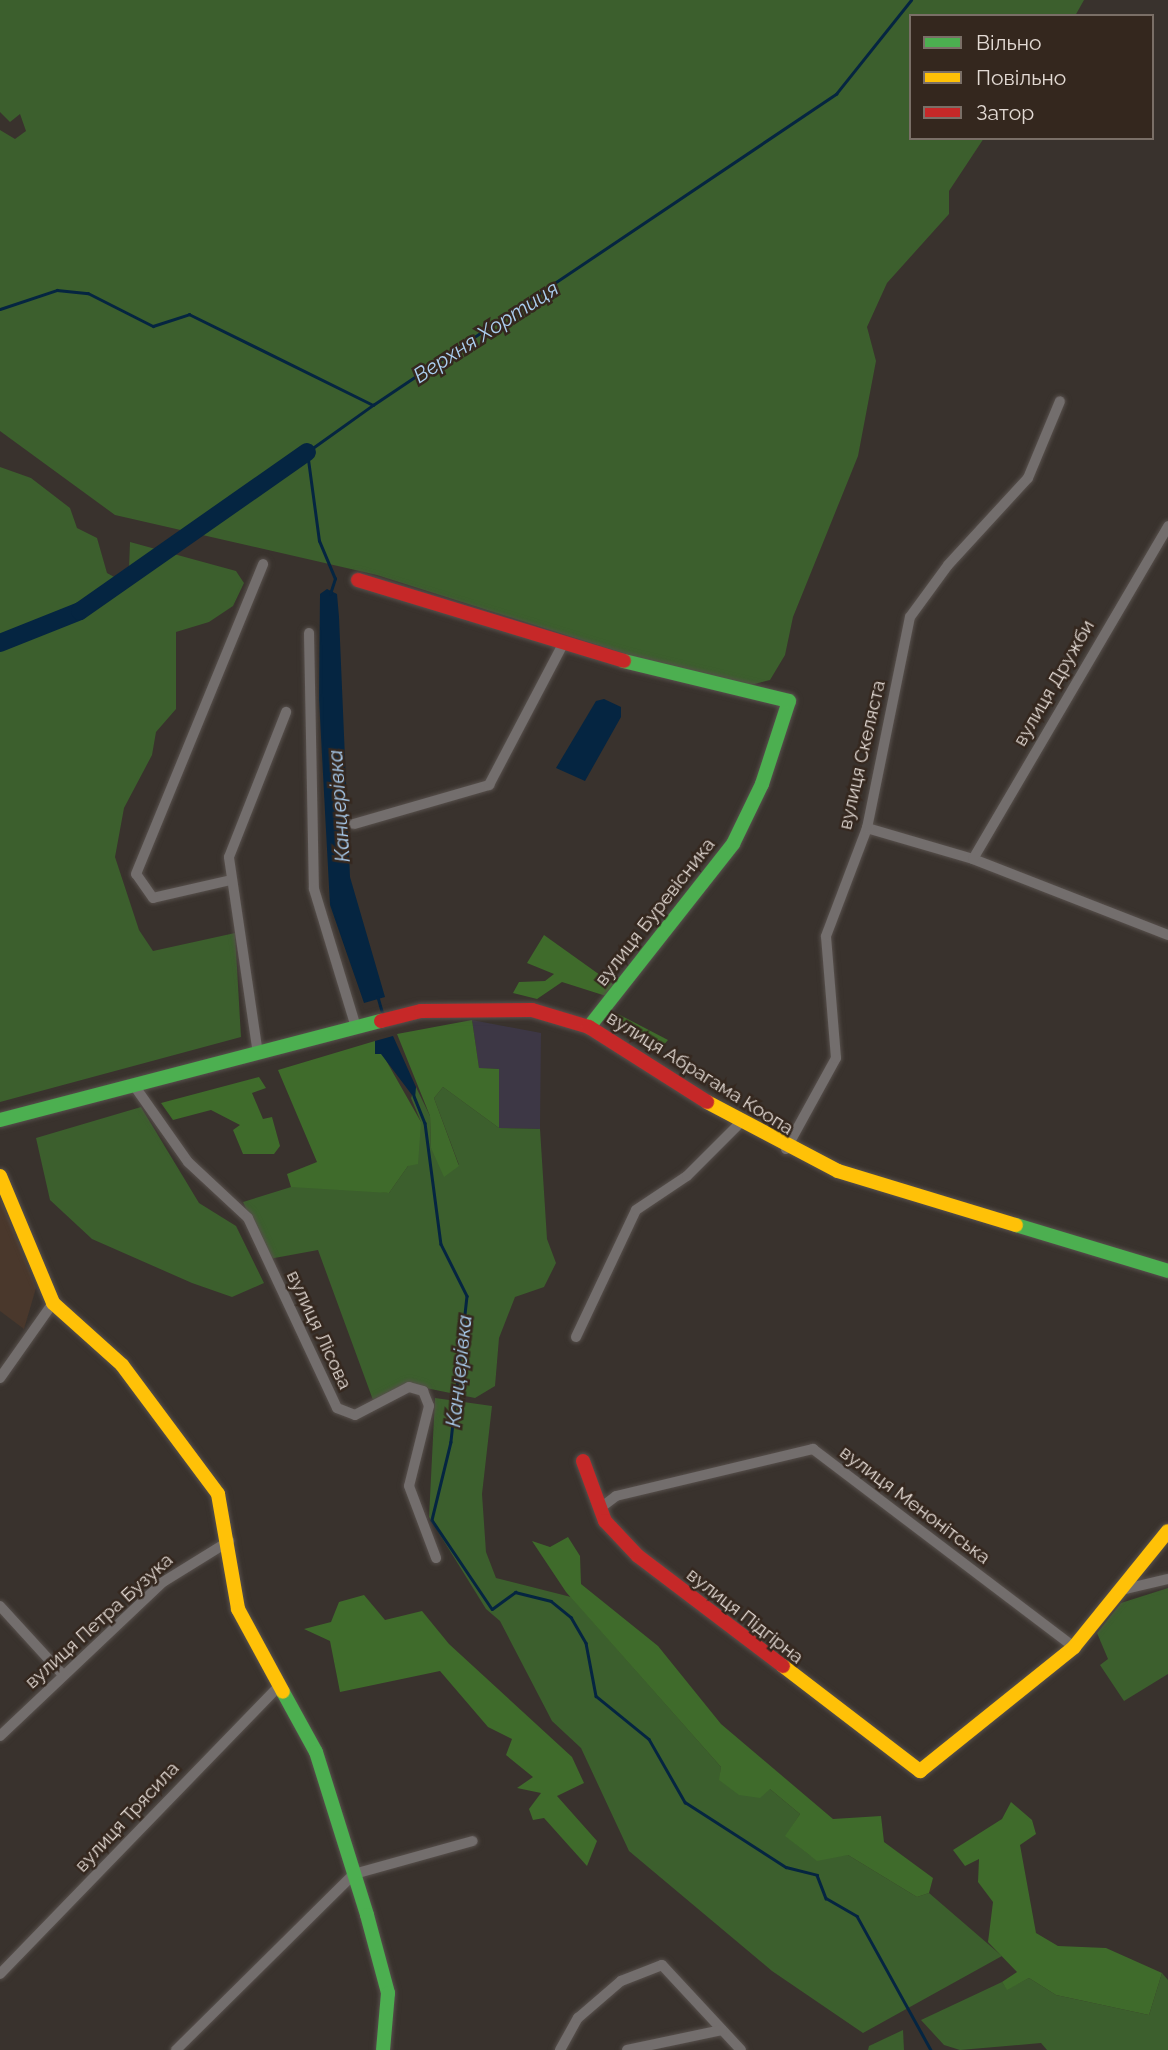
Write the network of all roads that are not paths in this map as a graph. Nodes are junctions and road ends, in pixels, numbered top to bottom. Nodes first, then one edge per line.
1 (1060, 401) dead end
2 (1168, 526) edge
3 (263, 564) dead end
4 (358, 580) dead end
5 (309, 633) dead end
6 (562, 646) junction
7 (286, 712) dead end
8 (354, 824) dead end
9 (867, 828) junction
10 (973, 859) junction
11 (231, 880) junction
12 (1168, 935) edge
13 (356, 1027) junction
14 (589, 1027) junction
15 (258, 1054) junction
16 (133, 1084) junction
17 (0, 1120) edge
18 (740, 1123) junction
19 (786, 1149) junction
20 (0, 1175) edge
21 (1168, 1271) edge
22 (53, 1303) junction
23 (576, 1337) dead end
24 (0, 1378) edge
25 (583, 1461) dead end
26 (598, 1509) junction
27 (1168, 1531) edge
28 (229, 1541) junction
29 (436, 1558) dead end
30 (1168, 1579) edge
31 (1118, 1591) junction
32 (0, 1606) edge
33 (1074, 1647) junction
34 (63, 1675) junction
35 (281, 1685) junction
36 (0, 1736) edge
37 (473, 1841) dead end
38 (354, 1874) junction
39 (0, 1974) edge
40 (722, 2030) junction
41 (176, 2050) edge
42 (383, 2050) edge
43 (560, 2050) edge
44 (627, 2050) edge
45 (741, 2050) edge

1 - 9 street, вулиця Скеляста
2 - 10 street, вулиця Дружби
3 - 11 street
4 - 6 street
5 - 13 street
6 - 8 street
6 - 14 street, вулиця Буревісника
7 - 11 street
9 - 10 street
9 - 19 street, вулиця Скеляста
10 - 12 street
11 - 15 street
13 - 14 street, вулиця Абрагама Коопа
13 - 15 street, вулиця Абрагама Коопа
14 - 18 street, вулиця Абрагама Коопа
15 - 16 street, вулиця Абрагама Коопа
16 - 17 street, вулиця Абрагама Коопа
16 - 29 street, вулиця Лісова
18 - 19 street, вулиця Абрагама Коопа
18 - 23 street
19 - 21 street, вулиця Абрагама Коопа
20 - 22 street
22 - 24 street
22 - 28 street
25 - 26 street, вулиця Підгірна
26 - 33 street, вулиця Менонітська
26 - 33 street, вулиця Підгірна
27 - 31 street
28 - 34 street, вулиця Петра Бузука
28 - 35 street
30 - 31 street
31 - 33 street
32 - 34 street
34 - 36 street, вулиця Петра Бузука
35 - 38 street
35 - 39 street, вулиця Трясила
37 - 38 street
38 - 41 street
38 - 42 street
40 - 43 street
40 - 44 street
40 - 45 street

